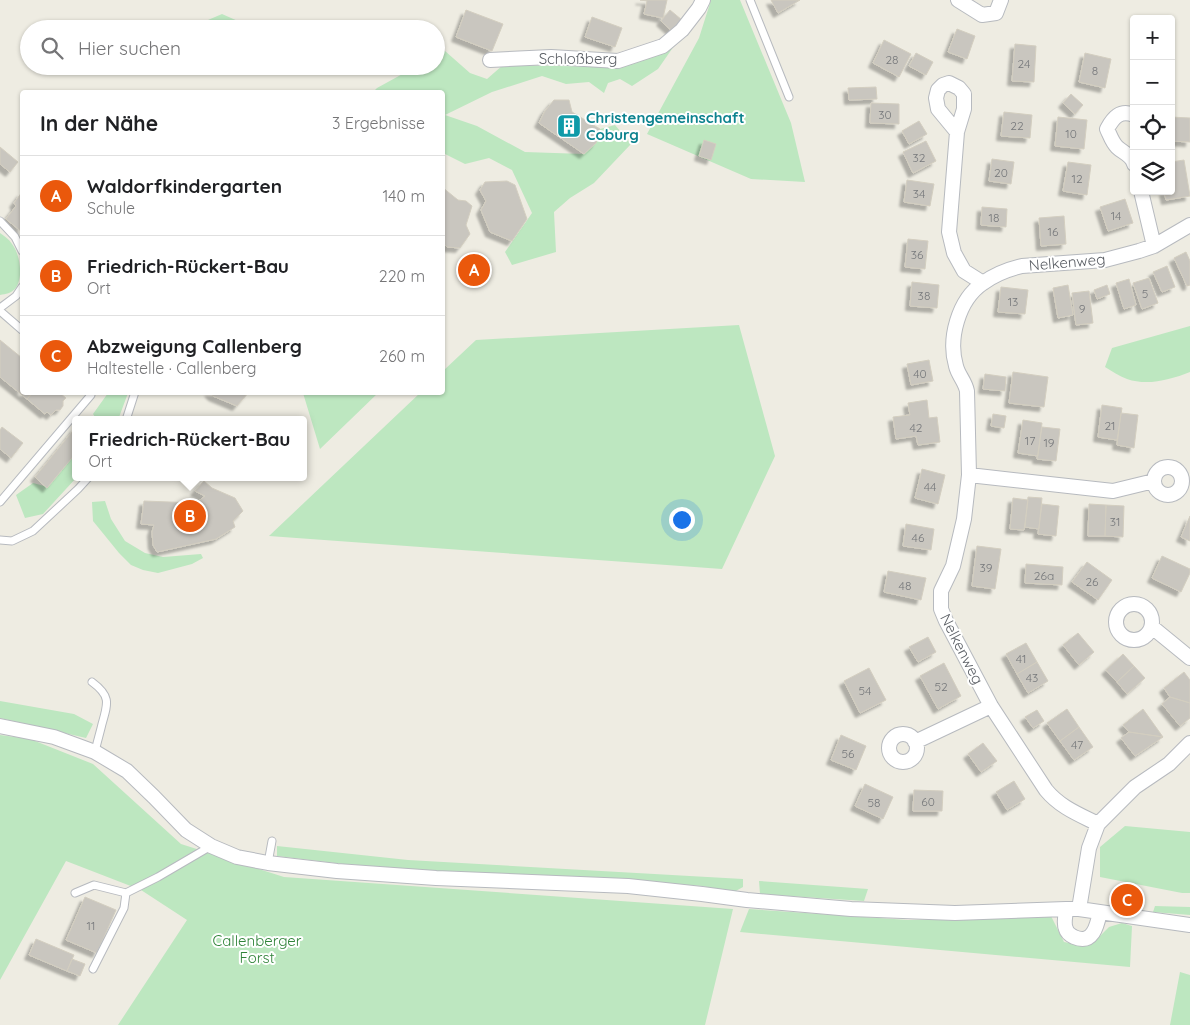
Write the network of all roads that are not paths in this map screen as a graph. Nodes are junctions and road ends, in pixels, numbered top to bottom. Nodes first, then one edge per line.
1 (703, 0) edge
2 (750, 0) edge
3 (958, 0) edge
4 (1002, 0) edge
5 (490, 60) dead end
6 (789, 97) dead end
7 (1130, 114) edge
8 (957, 132) dead end
9 (1130, 158) edge
10 (1141, 195) edge
11 (0, 221) edge
12 (1190, 225) edge
13 (1154, 246) junction
14 (20, 247) edge
15 (983, 283) junction
16 (20, 290) edge
17 (0, 310) edge
18 (20, 328) edge
19 (91, 395) edge
20 (134, 395) edge
21 (73, 416) edge
22 (127, 416) edge
23 (72, 417) edge
24 (969, 475) junction
25 (85, 481) edge
26 (1154, 481) dead end
27 (0, 502) edge
28 (0, 540) edge
29 (1152, 626) dead end
30 (1190, 658) edge
31 (92, 682) dead end
32 (991, 706) junction
33 (0, 726) edge
34 (915, 742) dead end
35 (1190, 743) edge
36 (95, 752) junction
37 (1098, 824) junction
38 (272, 841) dead end
39 (211, 846) junction
40 (268, 863) junction
41 (75, 893) dead end
42 (126, 893) junction
43 (1073, 909) junction
44 (1100, 912) junction
45 (1190, 925) edge
46 (93, 969) dead end

1 - 5 street, Schloßberg
2 - 6 lane
3 - 4 street
7 - 9 street
8 - 15 street
10 - 13 street
11 - 14 lane
12 - 13 street, Nelkenweg
13 - 15 street, Nelkenweg
15 - 24 street, Nelkenweg
16 - 17 lane
17 - 18 lane
19 - 21 lane
20 - 22 lane
23 - 27 lane
24 - 26 street
24 - 32 street, Nelkenweg
25 - 28 lane
29 - 30 street
31 - 36 lane
32 - 34 street
32 - 37 street, Nelkenweg
33 - 36 street
35 - 37 street
36 - 39 street
37 - 43 street
38 - 40 lane
39 - 40 street
39 - 42 lane
40 - 43 street
41 - 42 lane
42 - 46 lane
43 - 44 street
43 - 44 street
44 - 45 street

